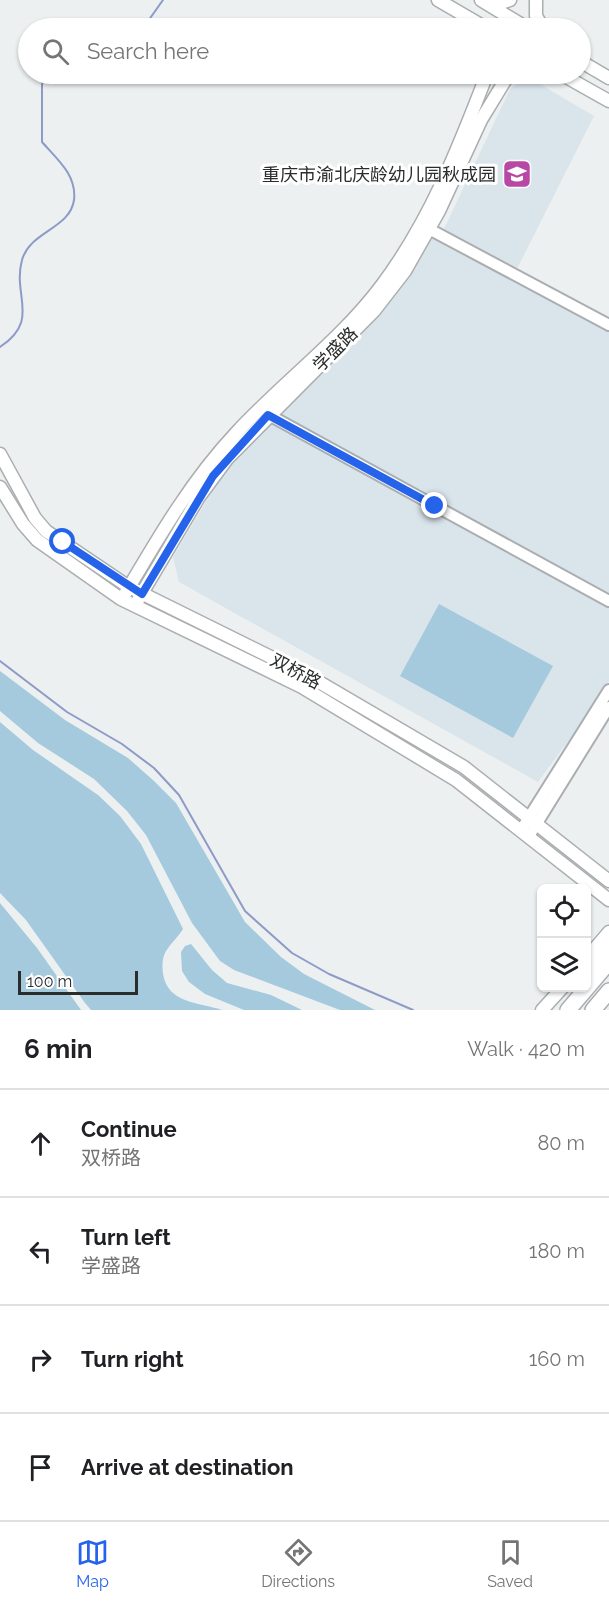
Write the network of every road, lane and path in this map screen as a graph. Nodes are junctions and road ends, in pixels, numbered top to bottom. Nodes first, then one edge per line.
1 (426, 0) edge
2 (438, 0) edge
3 (481, 0) edge
4 (490, 0) edge
5 (510, 0) edge
6 (536, 0) edge
7 (457, 18) edge
8 (469, 18) edge
9 (511, 18) edge
10 (537, 18) edge
11 (591, 67) edge
12 (609, 78) edge
13 (483, 84) edge
14 (503, 84) edge
15 (579, 84) edge
16 (609, 101) edge
17 (429, 229) junction
18 (609, 325) edge
19 (268, 415) junction
20 (1, 458) edge
21 (0, 487) edge
22 (129, 587) junction
23 (142, 594) junction
24 (121, 599) junction
25 (609, 601) edge
26 (135, 606) junction
27 (609, 690) edge
28 (609, 707) edge
29 (533, 821) junction
30 (525, 833) junction
31 (609, 881) edge
32 (609, 900) edge
33 (609, 932) edge
34 (609, 941) edge
35 (591, 953) edge
36 (609, 962) edge
37 (591, 973) edge
38 (609, 991) edge
39 (558, 992) edge
40 (581, 992) edge
41 (609, 998) edge
42 (572, 1006) edge
43 (542, 1010) edge
44 (593, 1010) edge

1 - 7 main road
2 - 8 main road
3 - 9 main road
4 - 5 main road
6 - 10 main road
11 - 12 main road
13 - 22 main road, 学盛路
14 - 17 main road, 学盛路
15 - 16 main road
17 - 18 street
17 - 19 main road, 学盛路
19 - 23 main road, 学盛路
19 - 25 street
20 - 22 main road, 双桥路
21 - 24 main road, 双桥路
22 - 23 main road, 双桥路
22 - 24 main road, 学盛路
23 - 26 main road, 学盛路
23 - 29 main road, 双桥路
24 - 26 main road, 双桥路
26 - 30 main road, 双桥路
27 - 29 street
28 - 29 street
29 - 30 street
29 - 31 main road, 双桥路
30 - 32 main road, 双桥路
33 - 35 main road
34 - 37 highway
36 - 42 highway
38 - 44 highway
39 - 43 main road
40 - 42 highway
41 - 44 highway

